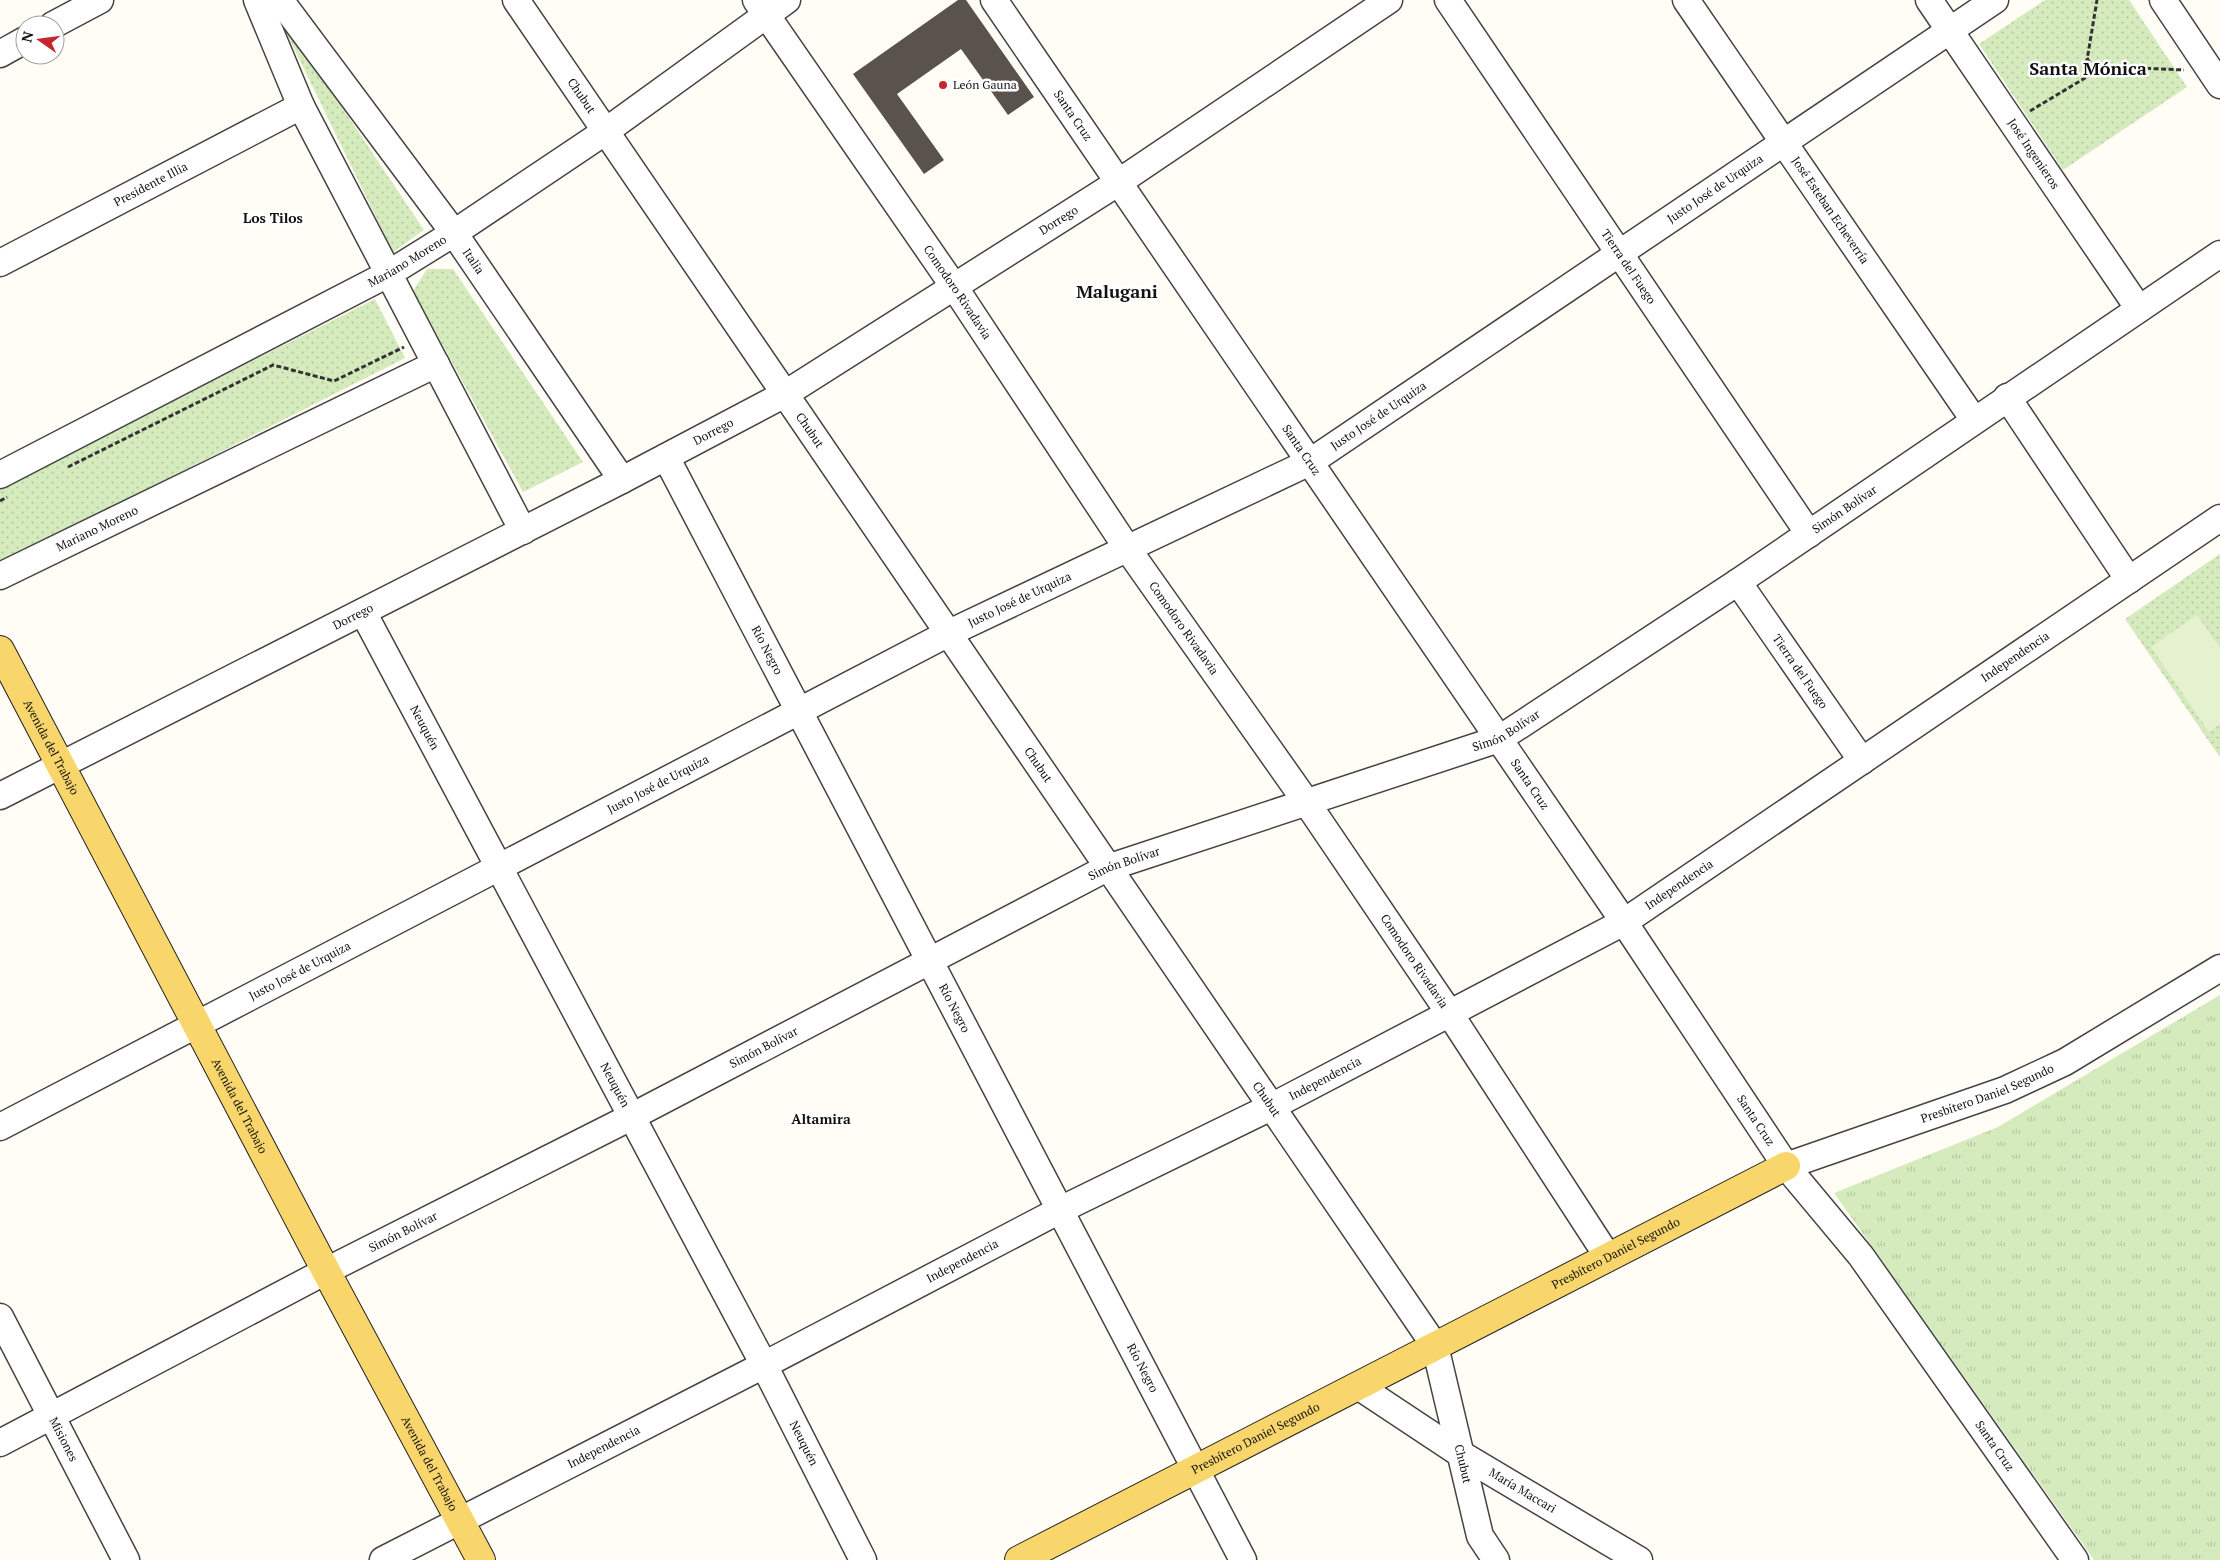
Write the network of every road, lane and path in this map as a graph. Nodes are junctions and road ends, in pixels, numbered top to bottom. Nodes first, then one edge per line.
1 (100, 0) edge
2 (257, 0) edge
3 (280, 0) edge
4 (516, 0) edge
5 (787, 0) edge
6 (994, 0) edge
7 (1389, 0) edge
8 (1448, 0) edge
9 (1686, 0) edge
10 (1928, 0) edge
11 (1995, 0) edge
12 (2097, 0) edge
13 (2163, 0) edge
14 (761, 7) edge
15 (65, 19) edge
16 (1950, 31) junction
17 (15, 46) edge
18 (0, 54) edge
19 (2087, 58) junction
20 (2095, 72) junction
21 (2215, 78) edge
22 (2084, 79) junction
23 (301, 106) junction
24 (2012, 122) junction
25 (606, 131) junction
26 (1783, 143) junction
27 (1119, 182) junction
28 (454, 233) junction
29 (1620, 253) junction
30 (2220, 254) edge
31 (0, 264) edge
32 (388, 274) junction
33 (955, 288) junction
34 (2139, 309) junction
35 (422, 338) junction
36 (436, 364) junction
37 (785, 394) junction
38 (2007, 397) junction
39 (1974, 420) junction
40 (666, 456) junction
41 (1310, 462) junction
42 (62, 470) dead end
43 (622, 480) junction
44 (4, 486) edge
45 (0, 501) edge
46 (2220, 518) edge
47 (523, 531) junction
48 (1809, 534) junction
49 (1127, 548) junction
50 (0, 576) edge
51 (2129, 580) junction
52 (1738, 582) junction
53 (363, 612) junction
54 (947, 634) junction
55 (0, 650) edge
56 (799, 711) junction
57 (1499, 739) junction
58 (1862, 761) junction
59 (61, 764) junction
60 (0, 796) edge
61 (1307, 802) junction
62 (499, 868) junction
63 (1108, 868) junction
64 (1624, 922) junction
65 (932, 961) junction
66 (2220, 968) edge
67 (1450, 1014) junction
68 (197, 1024) junction
69 (1271, 1107) junction
70 (631, 1116) junction
71 (0, 1127) edge
72 (1786, 1166) junction
73 (1060, 1210) junction
74 (1608, 1257) junction
75 (326, 1271) junction
76 (0, 1317) edge
77 (1435, 1346) junction
78 (764, 1365) junction
79 (1358, 1386) junction
80 (52, 1417) junction
81 (0, 1443) edge
82 (1459, 1453) junction
83 (1196, 1469) junction
84 (460, 1520) junction
85 (126, 1560) edge
86 (383, 1560) edge
87 (481, 1560) edge
88 (863, 1560) edge
89 (1019, 1560) edge
90 (1243, 1560) edge
91 (1496, 1560) edge
92 (1639, 1560) edge
93 (2075, 1560) edge

1 - 15 street
2 - 23 street
3 - 28 street, Italia
4 - 25 street, Chubut
5 - 14 street, Mariano Moreno
6 - 27 street, Santa Cruz
7 - 27 street, Dorrego
8 - 29 street, Tierra del Fuego
9 - 26 street, José Esteban Echeverría
10 - 16 street, José Ingenieros
11 - 16 street, Justo José de Urquiza
12 - 19 path
13 - 21 street
14 - 25 street, Mariano Moreno
14 - 33 street, Comodoro Rivadavia
16 - 24 street, José Ingenieros
16 - 26 street, Justo José de Urquiza
17 - 18 street
19 - 20 path
19 - 22 path
20 - 21 path
20 - 22 path
22 - 24 path
23 - 31 street, Presidente Illia
23 - 32 street
24 - 34 street, José Ingenieros
25 - 28 street, Mariano Moreno
25 - 37 street, Chubut
26 - 29 street, Justo José de Urquiza
26 - 39 street, José Esteban Echeverría
27 - 33 street, Dorrego
27 - 41 street, Santa Cruz
28 - 32 street, Mariano Moreno
28 - 43 street, Italia
29 - 41 street, Justo José de Urquiza
29 - 48 street, Tierra del Fuego
30 - 34 street, Simón Bolívar
32 - 35 street
32 - 44 street, Mariano Moreno
33 - 37 street, Dorrego
33 - 49 street, Comodoro Rivadavia
34 - 38 street, Simón Bolívar
35 - 36 street
35 - 42 path
36 - 47 street
36 - 50 street, Mariano Moreno
37 - 40 street, Dorrego
37 - 54 street, Chubut
38 - 39 street, Simón Bolívar
38 - 51 street
39 - 48 street, Simón Bolívar
40 - 43 street, Dorrego
40 - 56 street, Río Negro
41 - 49 street, Justo José de Urquiza
41 - 57 street, Santa Cruz
43 - 47 street, Dorrego
44 - 45 path
46 - 51 street, Independencia
47 - 53 street, Dorrego
48 - 52 street, Simón Bolívar
49 - 54 street, Justo José de Urquiza
49 - 61 street, Comodoro Rivadavia
51 - 58 street, Independencia
52 - 57 street, Simón Bolívar
52 - 58 street, Tierra del Fuego
53 - 59 street, Dorrego
53 - 62 street, Neuquén
54 - 56 street, Justo José de Urquiza
54 - 63 street, Chubut
55 - 59 main road, Avenida del Trabajo
56 - 62 street, Justo José de Urquiza
56 - 65 street, Río Negro
57 - 61 street, Simón Bolívar
57 - 64 street, Santa Cruz
58 - 64 street, Independencia
59 - 60 street, Dorrego
59 - 68 main road, Avenida del Trabajo
61 - 63 street, Simón Bolívar
61 - 67 street, Comodoro Rivadavia
62 - 68 street, Justo José de Urquiza
62 - 70 street, Neuquén
63 - 65 street, Simón Bolívar
63 - 69 street, Chubut
64 - 67 street, Independencia
64 - 72 street, Santa Cruz
65 - 70 street, Simón Bolívar
65 - 73 street, Río Negro
66 - 72 street, Presbítero Daniel Segundo
67 - 69 street, Independencia
67 - 74 street, Comodoro Rivadavia
68 - 71 street, Justo José de Urquiza
68 - 75 main road, Avenida del Trabajo
69 - 73 street, Independencia
69 - 77 street, Chubut
70 - 75 street, Simón Bolívar
70 - 78 street, Neuquén
72 - 74 main road, Presbítero Daniel Segundo
72 - 93 street, Santa Cruz
73 - 78 street, Independencia
73 - 83 street, Río Negro
74 - 77 main road, Presbítero Daniel Segundo
75 - 80 street, Simón Bolívar
75 - 84 main road, Avenida del Trabajo
76 - 80 street, Misiones
77 - 79 main road, Presbítero Daniel Segundo
77 - 82 street, Chubut
78 - 84 street, Independencia
78 - 88 street, Neuquén
79 - 82 street, María Maccari
79 - 83 main road, Presbítero Daniel Segundo
80 - 81 street, Simón Bolívar
80 - 85 street, Misiones
82 - 91 street, Chubut
82 - 92 street, María Maccari
83 - 89 main road, Presbítero Daniel Segundo
83 - 90 street, Río Negro
84 - 86 street, Independencia
84 - 87 main road, Avenida del Trabajo

